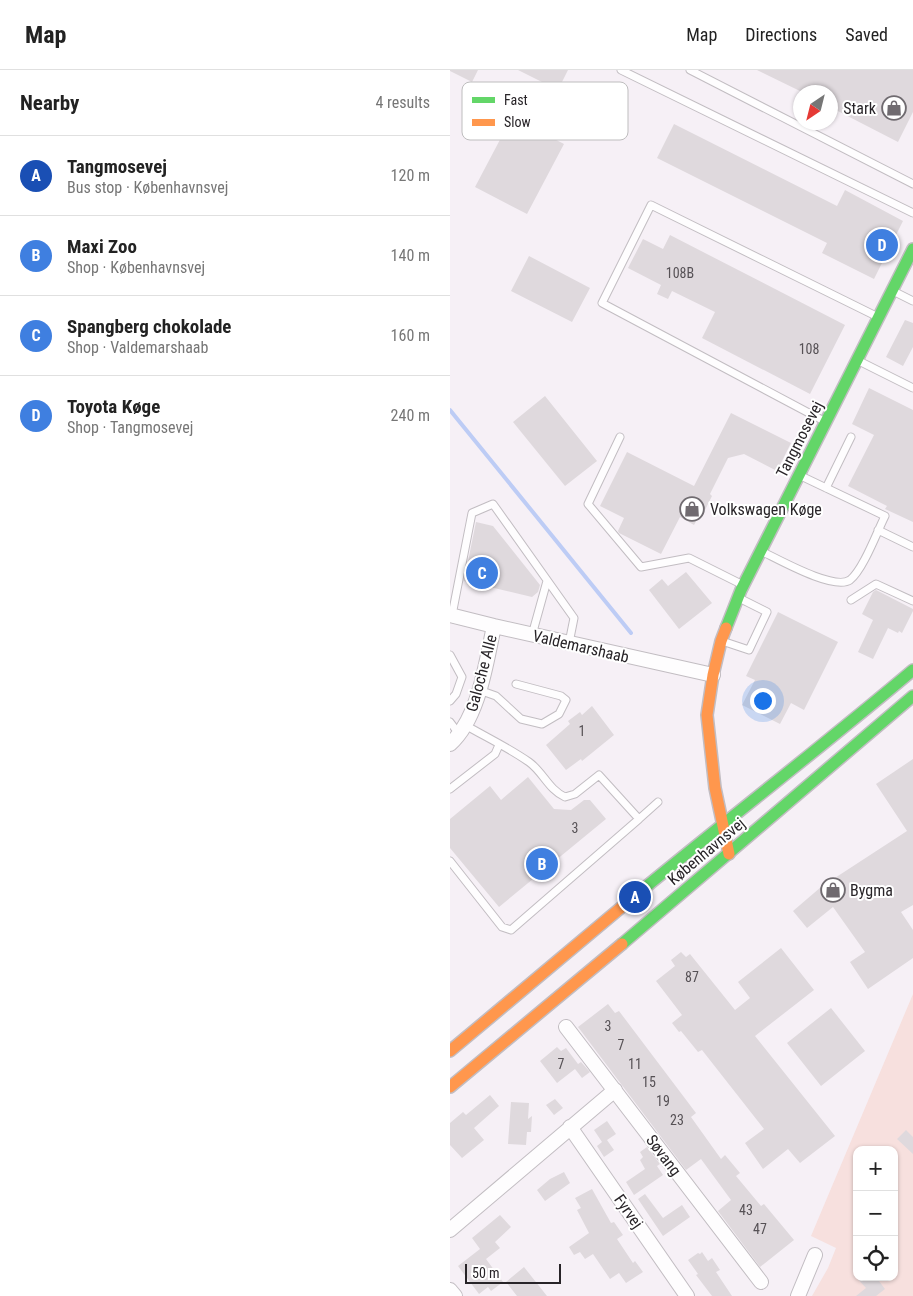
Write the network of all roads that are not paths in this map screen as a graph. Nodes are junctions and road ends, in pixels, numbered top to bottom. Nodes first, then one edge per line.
1 (621, 70) edge
2 (690, 70) edge
3 (913, 184) edge
4 (913, 212) edge
5 (913, 249) edge
6 (892, 290) junction
7 (913, 300) edge
8 (879, 317) junction
9 (857, 360) junction
10 (913, 388) edge
11 (826, 422) junction
12 (620, 437) dead end
13 (850, 437) dead end
14 (799, 475) junction
15 (826, 488) junction
16 (878, 530) junction
17 (913, 547) edge
18 (761, 550) junction
19 (548, 581) junction
20 (743, 585) junction
21 (738, 598) junction
22 (851, 600) dead end
23 (913, 601) edge
24 (451, 615) edge
25 (494, 626) junction
26 (532, 635) junction
27 (721, 641) junction
28 (569, 643) junction
29 (450, 655) edge
30 (913, 670) edge
31 (713, 675) junction
32 (516, 684) dead end
33 (478, 690) junction
34 (913, 696) edge
35 (450, 701) edge
36 (450, 722) edge
37 (458, 734) edge
38 (499, 745) junction
39 (450, 789) edge
40 (658, 802) dead end
41 (639, 820) junction
42 (722, 824) junction
43 (729, 854) junction
44 (450, 861) edge
45 (566, 1028) dead end
46 (450, 1052) edge
47 (450, 1086) edge
48 (615, 1090) junction
49 (570, 1127) junction
50 (450, 1230) edge
51 (816, 1254) dead end
52 (761, 1282) dead end
53 (450, 1290) edge
54 (455, 1296) edge
55 (687, 1296) edge
56 (798, 1296) edge

1 - 4 lane
2 - 3 lane
5 - 6 main road, Tangmosevej
6 - 7 lane
6 - 8 main road, Tangmosevej
8 - 9 main road, Tangmosevej
8 - 11 lane
9 - 10 lane
9 - 11 main road, Tangmosevej
11 - 14 main road, Tangmosevej
12 - 20 lane
13 - 15 lane
14 - 15 lane
14 - 18 main road, Tangmosevej
15 - 16 lane
16 - 17 lane
16 - 18 lane
18 - 20 main road, Tangmosevej
19 - 24 lane
19 - 26 lane
19 - 28 lane
20 - 21 main road, Tangmosevej
21 - 27 main road, Tangmosevej
21 - 27 lane
22 - 23 lane
24 - 25 street, Valdemarshaab
25 - 26 street, Valdemarshaab
25 - 33 street, Galoche Alle
26 - 28 street, Valdemarshaab
27 - 31 main road, Tangmosevej
28 - 31 street, Valdemarshaab
29 - 35 lane
30 - 42 main road, Københavnsvej
31 - 42 main road, Tangmosevej
32 - 33 lane
33 - 37 street, Galoche Alle
34 - 43 main road, Københavnsvej
36 - 37 lane
37 - 38 lane
38 - 39 lane
38 - 41 lane
40 - 41 lane
41 - 44 lane
42 - 43 main road, Tangmosevej
42 - 46 main road, Københavnsvej
43 - 47 main road, Københavnsvej
45 - 48 street, Søvang
48 - 49 street
48 - 52 street, Søvang
49 - 50 street
49 - 55 street, Fyrvej
51 - 56 street
53 - 54 street

